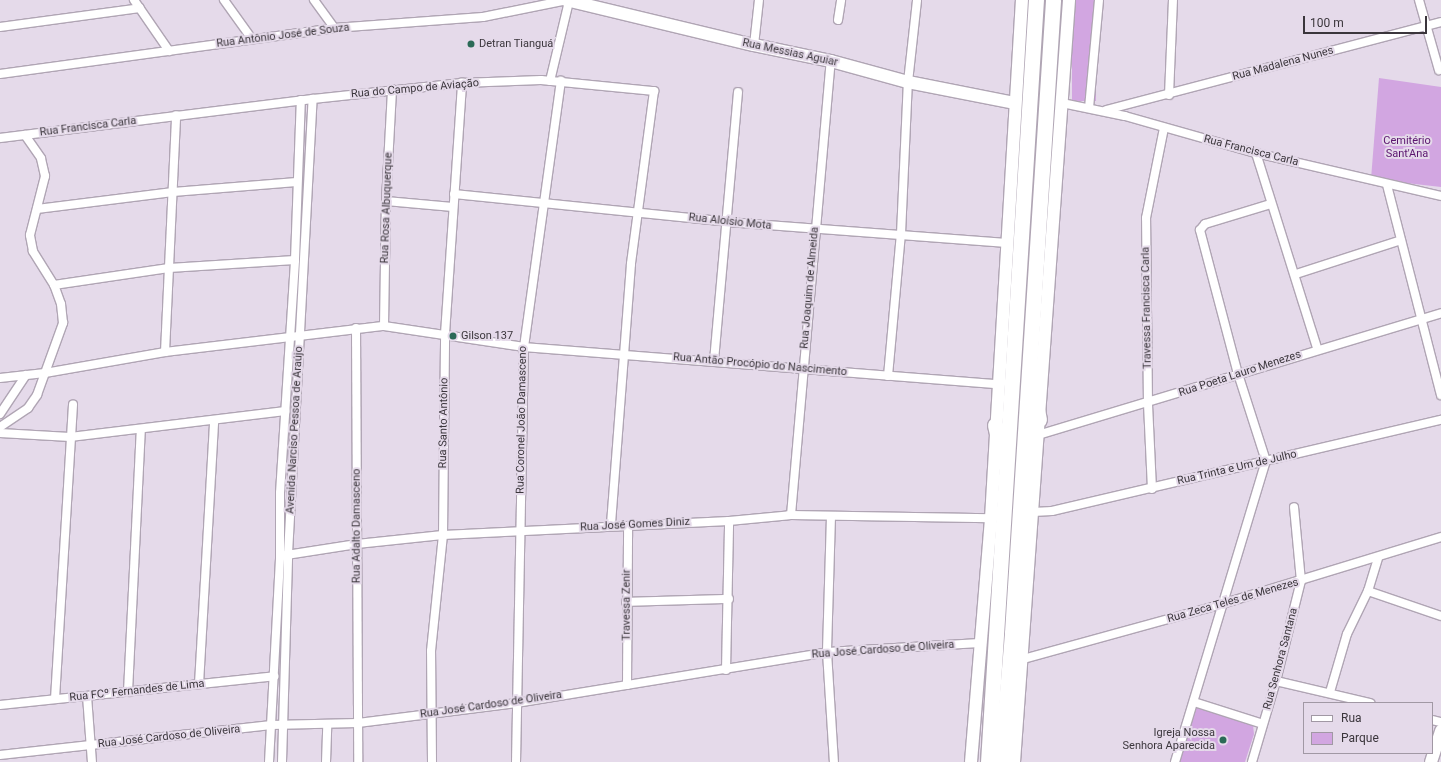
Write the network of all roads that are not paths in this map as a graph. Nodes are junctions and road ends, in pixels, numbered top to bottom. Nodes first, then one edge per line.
1 (134, 0) edge
2 (224, 0) edge
3 (314, 0) edge
4 (567, 0) edge
5 (759, 0) edge
6 (841, 0) edge
7 (917, 0) edge
8 (1022, 0) edge
9 (1036, 0) edge
10 (1052, 0) edge
11 (1069, 0) edge
12 (1099, 0) edge
13 (1173, 0) edge
14 (1418, 0) edge
15 (140, 8) junction
16 (838, 20) dead end
17 (1441, 22) edge
18 (1426, 26) junction
19 (0, 27) edge
20 (334, 28) junction
21 (252, 39) junction
22 (754, 45) junction
23 (169, 51) junction
24 (831, 61) junction
25 (1439, 70) dead end
26 (0, 74) edge
27 (550, 81) junction
28 (561, 81) junction
29 (908, 82) junction
30 (462, 84) junction
31 (392, 90) junction
32 (738, 92) dead end
33 (1169, 95) junction
34 (313, 99) junction
35 (301, 100) junction
36 (1062, 103) junction
37 (1014, 104) junction
38 (1089, 108) junction
39 (1125, 111) junction
40 (176, 115) junction
41 (1164, 128) junction
42 (25, 135) junction
43 (0, 138) edge
44 (1256, 153) junction
45 (297, 182) junction
46 (1387, 185) junction
47 (173, 192) junction
48 (454, 194) junction
49 (1441, 196) edge
50 (386, 201) junction
51 (543, 204) junction
52 (1271, 204) junction
53 (454, 207) junction
54 (37, 209) junction
55 (638, 212) junction
56 (728, 222) junction
57 (815, 230) junction
58 (901, 234) junction
59 (1401, 240) junction
60 (1006, 243) junction
61 (295, 260) junction
62 (169, 268) junction
63 (1296, 274) junction
64 (54, 285) junction
65 (1441, 313) edge
66 (1421, 318) junction
67 (384, 326) junction
68 (356, 328) junction
69 (444, 334) junction
70 (290, 336) junction
71 (299, 336) junction
72 (524, 347) junction
73 (1317, 348) junction
74 (165, 352) junction
75 (624, 355) junction
76 (714, 361) junction
77 (802, 369) junction
78 (1030, 372) junction
79 (45, 373) junction
80 (1238, 374) junction
81 (26, 375) junction
82 (888, 376) junction
83 (0, 378) edge
84 (997, 384) junction
85 (1441, 396) edge
86 (1148, 404) junction
87 (73, 405) dead end
88 (285, 411) junction
89 (0, 414) edge
90 (214, 420) junction
91 (1441, 420) edge
92 (995, 425) junction
93 (0, 427) edge
94 (1039, 428) junction
95 (141, 429) junction
96 (0, 433) edge
97 (70, 437) junction
98 (1266, 461) junction
99 (1008, 476) junction
100 (1152, 489) junction
101 (1294, 507) dead end
102 (1033, 512) junction
103 (791, 515) junction
104 (831, 516) junction
105 (990, 518) junction
106 (729, 521) junction
107 (611, 526) junction
108 (628, 526) junction
109 (520, 531) junction
110 (443, 535) junction
111 (1441, 537) edge
112 (357, 544) junction
113 (284, 555) junction
114 (1378, 558) junction
115 (1301, 581) junction
116 (1368, 591) junction
117 (728, 599) junction
118 (626, 602) junction
119 (1222, 604) junction
120 (1441, 616) edge
121 (980, 643) junction
122 (827, 652) junction
123 (1023, 659) junction
124 (726, 670) junction
125 (274, 676) junction
126 (1276, 681) junction
127 (199, 684) junction
128 (627, 685) junction
129 (128, 692) junction
130 (1330, 692) junction
131 (87, 696) junction
132 (55, 699) junction
133 (1194, 702) junction
134 (1366, 702) edge
135 (516, 703) junction
136 (0, 705) edge
137 (432, 713) junction
138 (358, 723) junction
139 (283, 724) junction
140 (327, 724) junction
141 (1263, 724) junction
142 (271, 725) junction
143 (1441, 731) edge
144 (92, 745) junction
145 (1433, 754) edge
146 (0, 755) edge
147 (92, 762) edge
148 (269, 762) edge
149 (282, 762) edge
150 (326, 762) edge
151 (358, 762) edge
152 (432, 762) edge
153 (516, 762) edge
154 (834, 762) edge
155 (971, 762) edge
156 (988, 762) edge
157 (1012, 762) edge
158 (1176, 762) edge
159 (1252, 762) edge

1 - 15 street
2 - 21 street
3 - 20 street
4 - 20 street, Rua Antônio José de Souza
4 - 22 main road, Rua Messias Aguiar
4 - 27 street
5 - 22 street
6 - 16 street
7 - 29 street
8 - 37 main road
9 - 99 highway
10 - 78 highway
11 - 36 main road
12 - 38 street
13 - 33 street
14 - 18 street
15 - 19 street
15 - 23 street
17 - 18 street, Rua Madalena Nunes
18 - 25 street
18 - 33 street, Rua Madalena Nunes
20 - 21 street, Rua Antônio José de Souza
21 - 23 street, Rua Antônio José de Souza
22 - 24 main road, Rua Messias Aguiar
23 - 26 street, Rua Antônio José de Souza
24 - 29 main road, Rua Messias Aguiar
24 - 57 street, Rua Joaquim de Almeida
27 - 28 street, Rua do Campo de Aviação
27 - 30 street, Rua do Campo de Aviação
28 - 51 street, Rua Coronel João Damasceno
28 - 55 street, Rua do Campo de Aviação
29 - 37 main road, Rua Messias Aguiar
29 - 58 street
30 - 31 street, Rua do Campo de Aviação
30 - 48 street, Rua Santo Antônio
31 - 34 street, Rua do Campo de Aviação
31 - 50 street, Rua Rosa Albuquerque
32 - 56 street
33 - 39 street, Rua Madalena Nunes
34 - 35 street, Rua do Campo de Aviação
34 - 71 street, Avenida Narciso Pessoa de Araújo
35 - 40 street, Rua do Campo de Aviação
35 - 45 street, Avenida Narciso Pessoa de Araújo
36 - 38 street, Rua Francisca Carla
36 - 94 main road
37 - 60 main road
38 - 39 street, Rua Francisca Carla
39 - 41 street, Rua Francisca Carla
40 - 42 street, Rua Francisca Carla
40 - 47 street
41 - 44 street, Rua Francisca Carla
41 - 86 street, Travessa Francisca Carla
42 - 43 street, Rua Francisca Carla
42 - 54 street
44 - 46 street, Rua Francisca Carla
44 - 52 street
45 - 47 street
45 - 61 street, Avenida Narciso Pessoa de Araújo
46 - 49 street, Rua Francisca Carla
46 - 59 street
47 - 54 street
47 - 62 street
48 - 51 street, Rua Aloísio Mota
48 - 53 street, Rua Santo Antônio
50 - 53 street
50 - 67 street, Rua Rosa Albuquerque
51 - 55 street, Rua Aloísio Mota
51 - 72 street, Rua Coronel João Damasceno
52 - 63 street
52 - 80 street
53 - 69 street, Rua Santo Antônio
54 - 64 street
55 - 56 street, Rua Aloísio Mota
55 - 75 street
56 - 57 street, Rua Aloísio Mota
56 - 76 street
57 - 58 street, Rua Aloísio Mota
57 - 77 street, Rua Joaquim de Almeida
58 - 60 street, Rua Aloísio Mota
58 - 82 street
59 - 63 street
59 - 66 street
60 - 84 main road
61 - 62 street
61 - 70 street, Avenida Narciso Pessoa de Araújo
62 - 64 street
62 - 74 street
63 - 73 street
64 - 79 street
65 - 66 street, Rua Poeta Lauro Menezes
66 - 73 street, Rua Poeta Lauro Menezes
66 - 85 street
67 - 68 street, Rua Antão Procópio do Nascimento
67 - 69 street, Rua Antão Procópio do Nascimento
68 - 71 street, Rua Antão Procópio do Nascimento
68 - 112 street, Rua Adalto Damasceno
69 - 72 street, Rua Antão Procópio do Nascimento
69 - 110 street, Rua Santo Antônio
70 - 71 street, Rua Antão Procópio do Nascimento
70 - 74 street, Rua Antão Procópio do Nascimento
70 - 88 street, Avenida Narciso Pessoa de Araújo
71 - 113 street, Avenida Narciso Pessoa de Araújo
72 - 75 street, Rua Antão Procópio do Nascimento
72 - 109 street, Rua Coronel João Damasceno
73 - 80 street, Rua Poeta Lauro Menezes
74 - 79 street, Rua Antão Procópio do Nascimento
75 - 76 street, Rua Antão Procópio do Nascimento
75 - 107 street
76 - 77 street, Rua Antão Procópio do Nascimento
77 - 82 street, Rua Antão Procópio do Nascimento
77 - 103 street, Rua Joaquim de Almeida
78 - 94 highway
78 - 157 highway
79 - 81 street, Rua Antão Procópio do Nascimento
79 - 93 street
80 - 86 street, Rua Poeta Lauro Menezes
80 - 98 street
81 - 83 street, Rua Antão Procópio do Nascimento
81 - 89 street
82 - 84 street, Rua Antão Procópio do Nascimento
84 - 92 main road
86 - 94 street, Rua Poeta Lauro Menezes
86 - 100 street, Travessa Francisca Carla
87 - 97 street
88 - 90 street
88 - 113 street, Avenida Narciso Pessoa de Araújo
90 - 95 street
90 - 127 street
91 - 98 street, Rua Trinta e Um de Julho
92 - 99 highway
92 - 105 main road
94 - 102 main road
95 - 97 street
95 - 129 street
96 - 97 street
97 - 132 street
98 - 100 street, Rua Trinta e Um de Julho
98 - 119 street
99 - 156 highway
100 - 102 street, Rua Trinta e Um de Julho
101 - 115 street, Rua Senhora Santana
102 - 123 main road
103 - 104 street, Rua José Gomes Diniz
103 - 106 street, Rua José Gomes Diniz
104 - 105 street, Rua José Gomes Diniz
104 - 122 street
105 - 121 main road
106 - 108 street, Rua José Gomes Diniz
106 - 117 street
107 - 108 street, Rua José Gomes Diniz
107 - 109 street, Rua José Gomes Diniz
108 - 118 street, Travessa Zenir
109 - 110 street, Rua José Gomes Diniz
109 - 135 street, Rua Coronel João Damasceno
110 - 112 street, Rua José Gomes Diniz
110 - 137 street, Rua Santo Antônio
111 - 114 street, Rua Zeca Teles de Menezes
112 - 113 street, Rua José Gomes Diniz
112 - 138 street, Rua Adalto Damasceno
113 - 125 street, Avenida Narciso Pessoa de Araújo
113 - 139 street, Avenida Narciso Pessoa de Araújo
114 - 115 street, Rua Zeca Teles de Menezes
114 - 116 street
115 - 119 street, Rua Zeca Teles de Menezes
115 - 126 street, Rua Senhora Santana
116 - 120 street
116 - 130 street
117 - 118 street
117 - 124 street
118 - 128 street, Travessa Zenir
119 - 123 street, Rua Zeca Teles de Menezes
119 - 133 street
121 - 122 street, Rua José Cardoso de Oliveira
121 - 155 main road
122 - 124 street, Rua José Cardoso de Oliveira
122 - 154 street
123 - 157 main road
124 - 128 street, Rua José Cardoso de Oliveira
125 - 127 street, Rua FCº Fernandes de Lima
125 - 142 street, Avenida Narciso Pessoa de Araújo
126 - 130 street
126 - 141 street, Rua Senhora Santana
127 - 129 street, Rua FCº Fernandes de Lima
128 - 135 street, Rua José Cardoso de Oliveira
129 - 131 street, Rua FCº Fernandes de Lima
130 - 134 street
131 - 132 street, Rua FCº Fernandes de Lima
131 - 144 street
132 - 136 street, Rua FCº Fernandes de Lima
133 - 141 street
133 - 158 street
135 - 137 street, Rua José Cardoso de Oliveira
135 - 153 street, Rua Coronel João Damasceno
137 - 138 street, Rua José Cardoso de Oliveira
137 - 152 street, Rua Santo Antônio
138 - 140 street, Rua José Cardoso de Oliveira
138 - 151 street, Rua Adalto Damasceno
139 - 140 street, Rua José Cardoso de Oliveira
139 - 142 street, Rua José Cardoso de Oliveira
139 - 149 street, Avenida Narciso Pessoa de Araújo
140 - 150 street
141 - 159 street, Rua Senhora Santana
142 - 144 street, Rua José Cardoso de Oliveira
142 - 148 street, Avenida Narciso Pessoa de Araújo
143 - 145 main road
144 - 146 street, Rua José Cardoso de Oliveira
144 - 147 street

